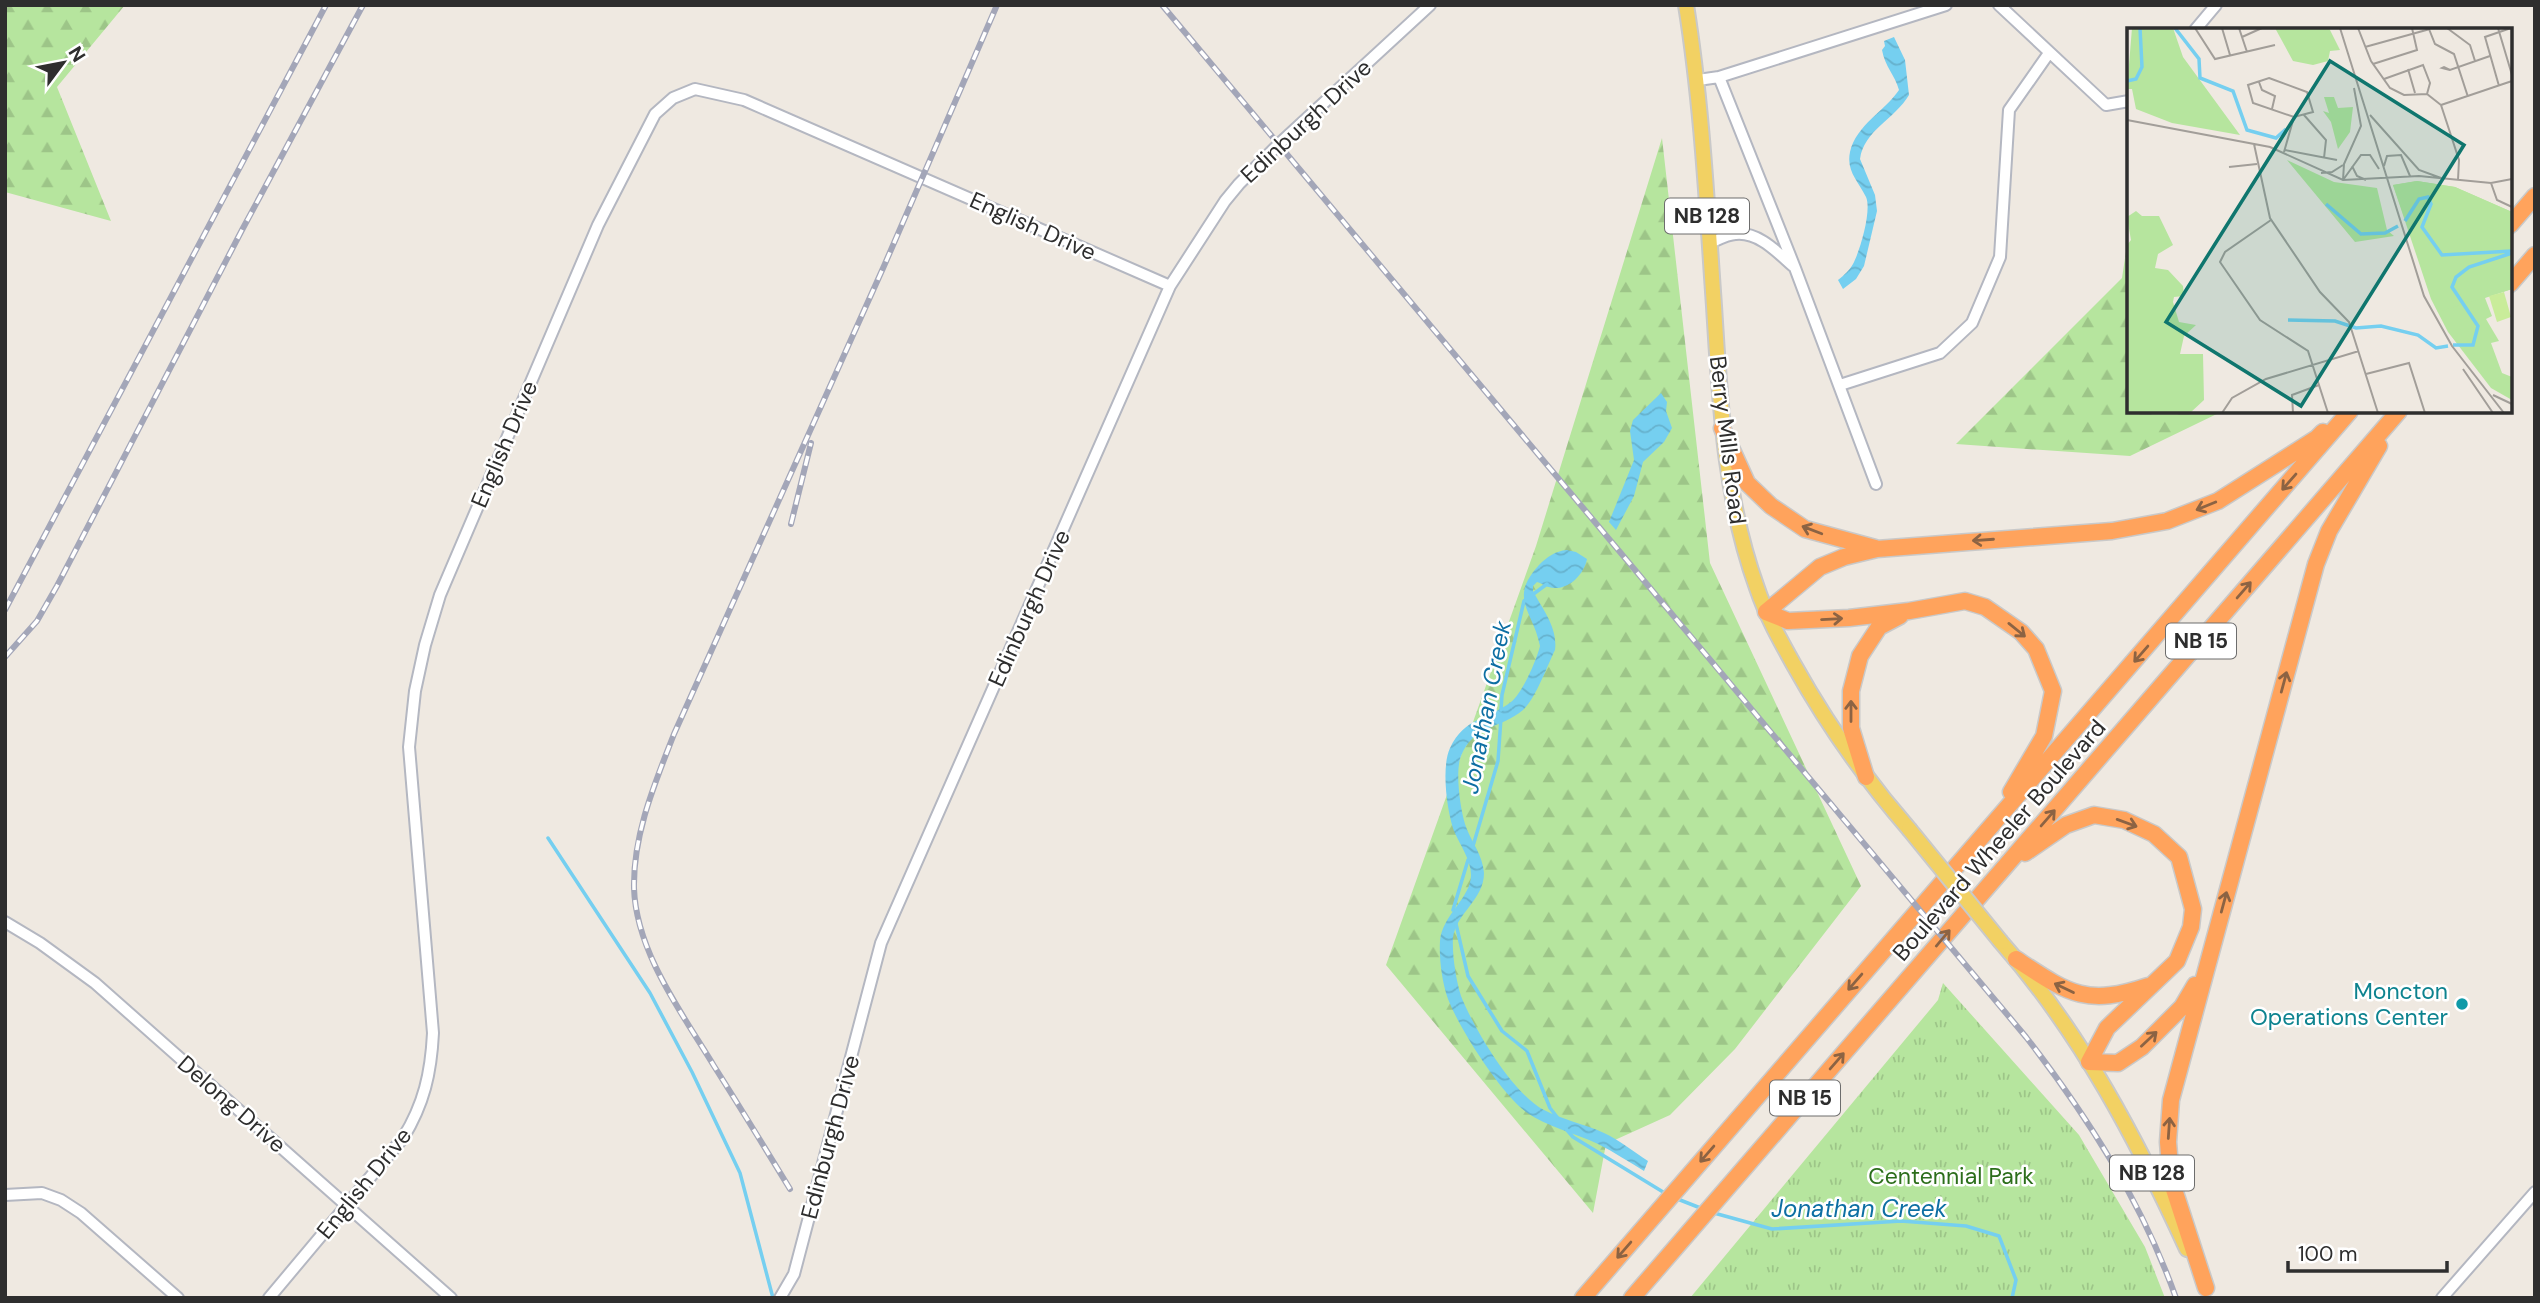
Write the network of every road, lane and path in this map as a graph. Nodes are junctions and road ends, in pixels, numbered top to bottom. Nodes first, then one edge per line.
1 (1430, 5) edge
2 (1686, 5) edge
3 (1946, 5) edge
4 (1999, 5) edge
5 (2216, 5) edge
6 (2197, 28) edge
7 (2049, 54) junction
8 (1719, 77) junction
9 (1698, 80) junction
10 (2127, 101) edge
11 (2535, 196) edge
12 (2512, 223) edge
13 (1710, 243) junction
14 (2535, 256) edge
15 (1795, 268) junction
16 (2512, 282) edge
17 (1170, 286) junction
18 (1840, 385) junction
19 (2340, 413) edge
20 (2348, 413) edge
21 (2398, 413) edge
22 (2399, 413) edge
23 (1722, 428) junction
24 (1877, 484) dead end
25 (1877, 549) junction
26 (1909, 611) junction
27 (1766, 612) junction
28 (1866, 777) junction
29 (1996, 818) junction
30 (2002, 869) junction
31 (5, 922) edge
32 (2016, 959) junction
33 (2205, 967) junction
34 (2154, 984) junction
35 (2089, 1062) junction
36 (2535, 1192) edge
37 (5, 1195) edge
38 (347, 1205) junction
39 (2208, 1293) edge
40 (178, 1298) edge
41 (269, 1298) edge
42 (451, 1298) edge
43 (780, 1298) edge
44 (1583, 1298) edge
45 (1632, 1298) edge
46 (2442, 1298) edge

1 - 17 street, Edinburgh Drive
2 - 9 main road, Berry Mills Road / NB 128
3 - 8 street
4 - 7 street
5 - 6 street
7 - 10 street
7 - 18 street
8 - 9 street
8 - 15 street
9 - 13 main road, Berry Mills Road / NB 128
11 - 12 highway
13 - 15 street
13 - 23 main road, Berry Mills Road / NB 128
14 - 16 highway
15 - 18 street
17 - 38 street, English Drive
17 - 43 street, Edinburgh Drive
18 - 24 street
19 -> 25 highway
20 -> 29 highway, Boulevard Wheeler Boulevard / NB 15
30 -> 21 highway, Boulevard Wheeler Boulevard / NB 15
33 -> 22 highway
25 -> 23 highway
23 - 27 main road, Berry Mills Road / NB 128
25 - 27 highway
27 -> 26 highway
28 -> 26 highway
26 -> 29 highway
27 - 28 main road, Berry Mills Road / NB 128
28 - 32 main road, Berry Mills Road / NB 128, bridge
29 -> 44 highway, Boulevard Wheeler Boulevard / NB 15
30 -> 34 highway
45 -> 30 highway, Boulevard Wheeler Boulevard / NB 15
31 - 38 street, Delong Drive
34 -> 32 highway
32 - 35 main road, NB 128
35 -> 33 highway
39 -> 33 highway
34 - 35 highway
35 - 39 main road, NB 128
36 - 46 street
37 - 40 street
38 - 41 street, English Drive
38 - 42 street, Delong Drive

